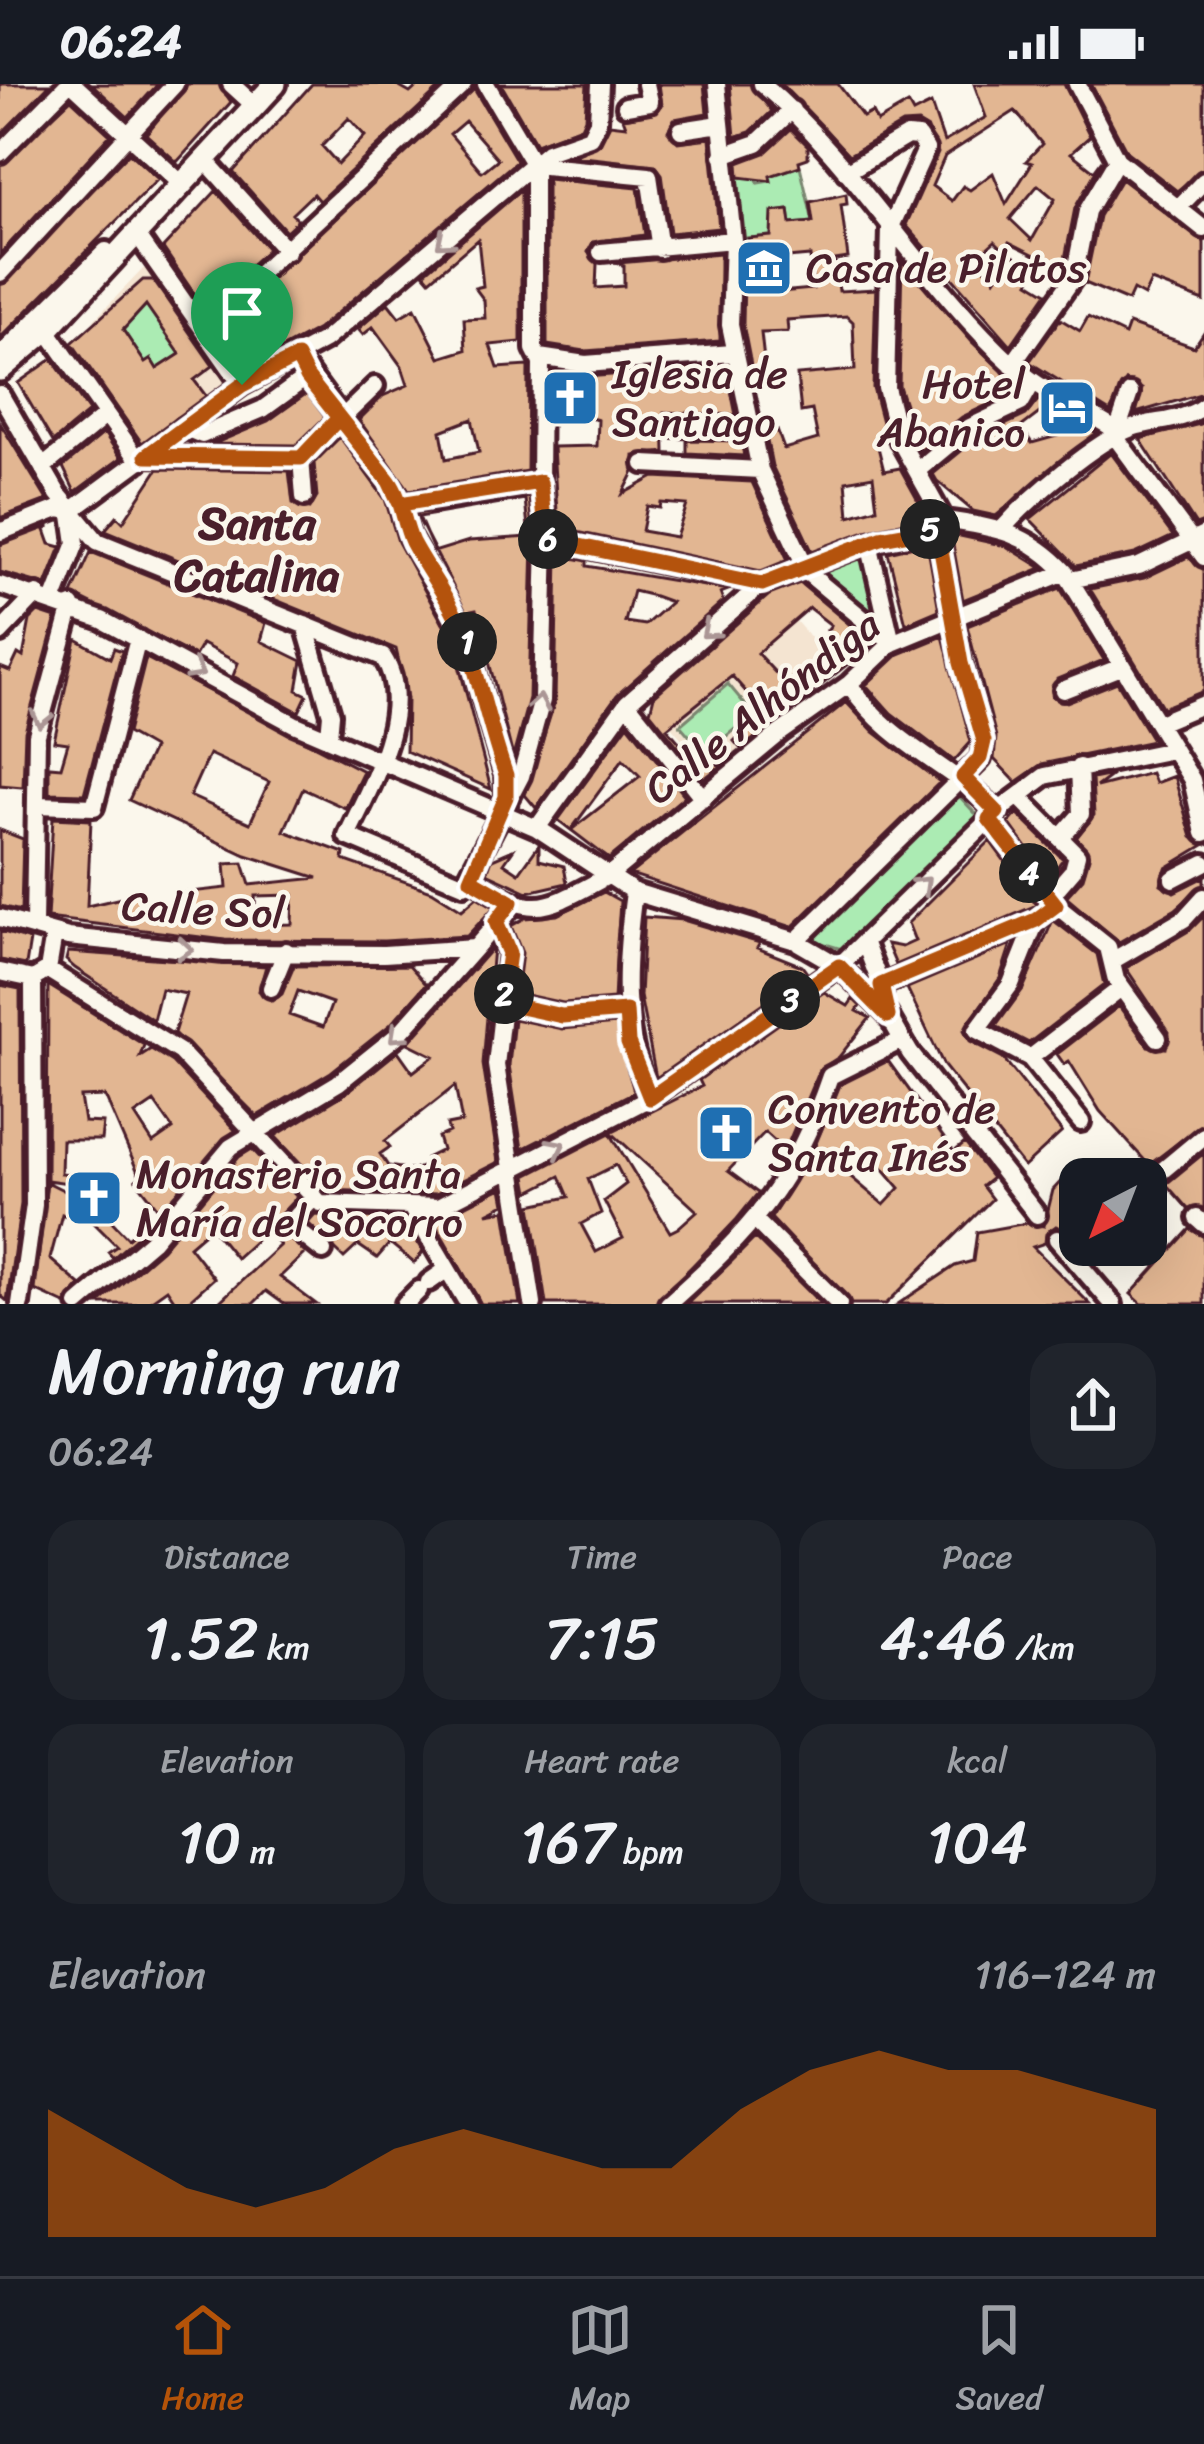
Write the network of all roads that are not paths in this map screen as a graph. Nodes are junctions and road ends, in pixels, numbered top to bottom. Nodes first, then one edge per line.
1 (70, 84) edge
2 (175, 84) edge
3 (231, 84) edge
4 (275, 84) edge
5 (464, 84) edge
6 (487, 84) edge
7 (600, 84) edge
8 (646, 84) edge
9 (717, 84) edge
10 (761, 84) edge
11 (1077, 84) edge
12 (255, 97) edge
13 (626, 106) dead end
14 (792, 110) junction
15 (720, 124) junction
16 (681, 130) dead end
17 (128, 135) junction
18 (0, 153) edge
19 (723, 155) junction
20 (205, 160) junction
21 (1118, 160) junction
22 (534, 165) junction
23 (846, 172) junction
24 (1204, 181) edge
25 (179, 182) junction
26 (1178, 208) junction
27 (890, 229) junction
28 (1204, 229) edge
29 (137, 235) junction
30 (733, 240) junction
31 (660, 249) junction
32 (287, 251) junction
33 (602, 252) dead end
34 (0, 273) edge
35 (202, 327) junction
36 (47, 330) junction
37 (733, 353) junction
38 (0, 356) edge
39 (297, 357) junction
40 (539, 357) junction
41 (1012, 364) junction
42 (0, 370) edge
43 (307, 377) junction
44 (1033, 382) junction
45 (242, 385) junction
46 (375, 386) dead end
47 (1130, 393) dead end
48 (0, 394) edge
49 (1200, 413) edge
50 (105, 416) junction
51 (339, 418) junction
52 (183, 427) junction
53 (674, 427) dead end
54 (748, 428) junction
55 (1116, 435) junction
56 (301, 458) junction
57 (142, 459) junction
58 (644, 464) dead end
59 (43, 467) junction
60 (919, 469) junction
61 (760, 470) junction
62 (540, 482) junction
63 (304, 497) dead end
64 (400, 504) junction
65 (71, 511) junction
66 (941, 524) junction
67 (1003, 528) junction
68 (0, 532) edge
69 (1197, 538) edge
70 (546, 539) junction
71 (869, 543) junction
72 (1204, 557) edge
73 (806, 568) junction
74 (1068, 576) junction
75 (762, 584) junction
76 (0, 585) edge
77 (54, 600) junction
78 (953, 620) junction
79 (305, 625) junction
80 (0, 633) edge
81 (138, 639) junction
82 (892, 643) junction
83 (1121, 667) junction
84 (849, 685) junction
85 (1063, 690) dead end
86 (627, 703) junction
87 (1204, 704) edge
88 (1159, 723) junction
89 (329, 736) junction
90 (1172, 750) junction
91 (382, 760) junction
92 (1079, 766) junction
93 (963, 777) junction
94 (1198, 778) edge
95 (704, 798) junction
96 (1019, 798) junction
97 (503, 804) junction
98 (38, 805) junction
99 (993, 815) junction
100 (537, 828) junction
101 (1204, 833) edge
102 (1061, 837) junction
103 (1204, 863) edge
104 (608, 876) junction
105 (471, 879) junction
106 (1173, 879) dead end
107 (634, 892) junction
108 (1204, 897) edge
109 (1052, 902) junction
110 (512, 906) junction
111 (0, 918) edge
112 (1036, 920) junction
113 (496, 922) junction
114 (34, 925) junction
115 (61, 936) junction
116 (796, 941) junction
117 (864, 941) junction
118 (475, 948) junction
119 (286, 951) junction
120 (1112, 961) junction
121 (839, 966) junction
122 (0, 972) edge
123 (48, 975) junction
124 (881, 985) junction
125 (271, 988) dead end
126 (1121, 988) junction
127 (502, 1003) junction
128 (626, 1011) junction
129 (888, 1016) junction
130 (1158, 1038) dead end
131 (902, 1040) junction
132 (1030, 1058) junction
133 (650, 1098) junction
134 (1081, 1122) dead end
135 (252, 1133) junction
136 (1204, 1136) edge
137 (1167, 1167) edge
138 (512, 1170) junction
139 (314, 1199) junction
140 (412, 1209) junction
141 (1037, 1215) dead end
142 (757, 1222) junction
143 (1057, 1239) dead end
144 (323, 1251) dead end
145 (446, 1270) junction
146 (418, 1292) edge
147 (20, 1299) edge
148 (78, 1304) edge
149 (468, 1304) edge
150 (532, 1304) edge
151 (668, 1304) edge
152 (839, 1304) edge
153 (1113, 1304) edge

1 - 17 street
1 - 18 street
2 - 17 street
3 - 12 street
4 - 12 main road
5 - 32 street
6 - 22 street
7 - 22 street
8 - 13 street
9 - 15 street
10 - 14 street
11 - 21 street
12 - 20 main road
12 - 25 street
14 - 19 street
14 - 23 street
15 - 16 street
15 - 19 street
17 - 25 street
17 - 34 street
19 - 30 street
20 - 25 main road
20 - 32 street
21 - 26 street
21 - 41 street
22 - 31 street
22 -> 39 street
22 - 40 street
23 - 27 street
23 - 27 street
24 - 26 street
25 - 29 main road
25 - 38 street
26 - 28 street
27 - 41 street
27 - 60 street
29 - 35 street
29 - 36 main road
30 - 31 street
30 - 37 street
31 - 33 street
32 - 35 street
35 - 45 street
36 - 42 main road
36 - 50 street
37 - 40 street
37 - 54 street
39 - 43 street
39 - 45 street
40 - 62 street
41 - 44 street
43 - 51 street
43 - 52 street
44 - 55 street
44 - 60 street
45 - 52 street
46 - 51 street
47 - 55 street
48 - 59 street
49 - 55 street
50 - 57 street
50 - 59 street
51 - 56 street
51 - 64 street
52 - 57 street
53 - 54 street
54 - 61 street
55 - 67 street
55 - 69 street
56 - 57 street
56 - 63 street
57 - 65 street
58 - 61 street
59 - 65 street
60 - 66 street
61 - 73 street
62 - 64 street
62 - 70 street
64 - 97 street
65 - 68 street
65 - 77 street
65 - 79 street
66 - 67 street
66 - 71 street
66 - 78 street
67 - 74 street
69 - 72 street
69 - 74 street, Calle Alhóndiga
70 - 75 street
97 -> 70 street
71 - 73 street
71 - 82 street
73 - 75 street
73 - 82 street
74 - 78 street, Calle Alhóndiga
74 - 83 street
75 -> 86 street
76 - 77 street
77 - 80 street
77 - 81 street
77 -> 98 street
78 - 82 street, Calle Alhóndiga
78 - 93 street
79 - 89 street
79 - 91 street
81 -> 89 street
81 - 98 street
82 - 84 street, Calle Alhóndiga
83 - 85 street
83 - 88 street
84 - 93 street
84 - 95 street, Calle Alhóndiga
86 - 95 street
86 - 100 street
87 - 88 street
88 - 90 street
89 - 91 street
90 - 92 street
90 - 94 street
91 - 97 street
91 - 105 street
92 - 96 street
92 - 102 street
93 - 99 street
93 - 116 street
94 - 101 street
95 - 104 street, Calle Alhóndiga
96 - 99 street
96 - 102 street
97 - 100 street
97 - 105 street
98 - 114 street
99 - 109 street
117 -> 99 street
100 - 104 street
102 - 109 street
103 - 106 street
104 - 107 street
104 - 110 street, Calle Alhóndiga
105 - 110 street
107 - 116 street
107 - 128 street
108 - 120 street
109 - 112 street
109 - 120 street
110 - 113 street
111 - 114 street, Calle Sol
112 - 124 street
112 - 132 street
113 - 118 street
113 - 127 street
114 - 115 street, Calle Sol
115 -> 119 street, Calle Sol
115 - 123 street
116 - 121 street
117 - 121 street
117 - 124 street
118 - 119 street, Calle Sol
118 -> 135 street
119 - 125 street
120 - 126 street
121 - 129 street
121 - 133 street
122 - 123 street
123 - 135 street
123 - 147 street
124 - 129 street
126 - 130 street
126 - 132 street
127 - 128 street
127 - 138 street
128 - 133 street
129 - 131 street
131 - 141 street
131 - 142 street
132 - 134 street
138 -> 133 street
135 - 139 street
135 - 148 street
136 - 137 street
138 - 140 street
138 - 150 street
139 - 140 street
139 - 144 street
140 - 145 street
142 - 151 street
142 - 152 street
143 - 153 street
145 - 146 street
145 - 149 street

